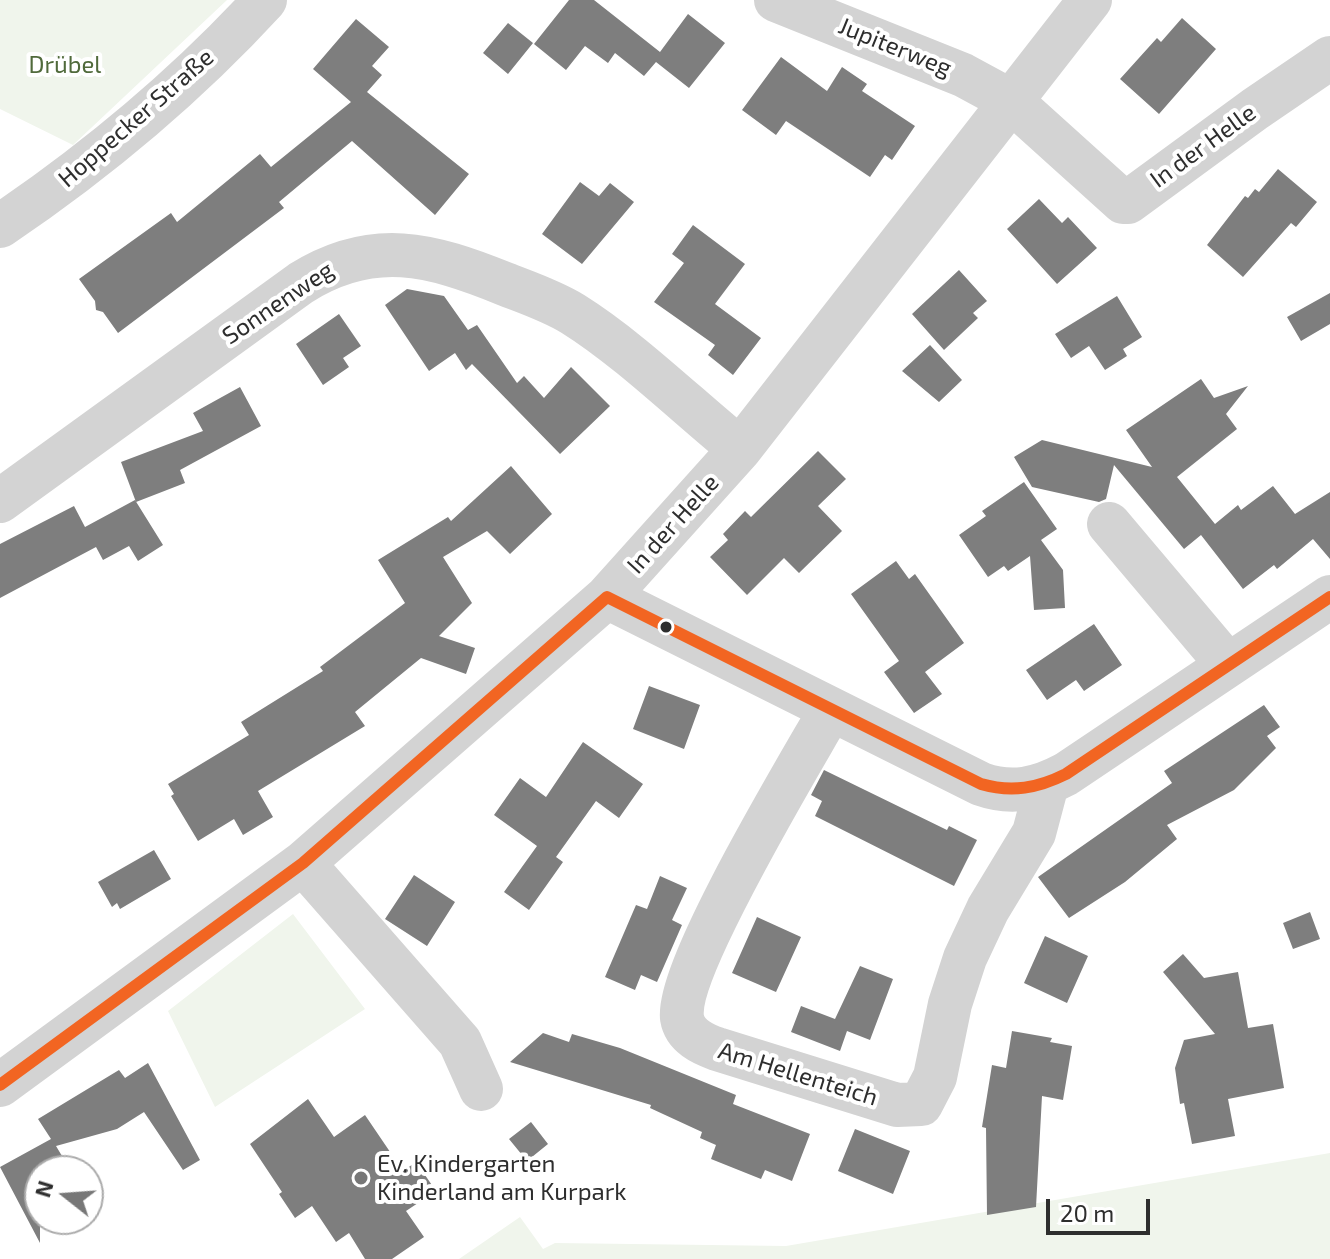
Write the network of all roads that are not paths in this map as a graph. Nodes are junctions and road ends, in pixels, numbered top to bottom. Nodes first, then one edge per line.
1 (265, 0) edge
2 (776, 0) edge
3 (1090, 0) edge
4 (1330, 58) edge
5 (1011, 101) junction
6 (0, 226) edge
7 (740, 449) junction
8 (0, 501) edge
9 (1109, 524) dead end
10 (607, 597) junction
11 (1330, 597) edge
12 (1228, 665) junction
13 (830, 711) junction
14 (1047, 784) junction
15 (303, 863) junction
16 (0, 1085) edge
17 (481, 1089) dead end

1 - 6 street, Hoppecker Straße
2 - 5 street, Jupiterweg
3 - 5 street, In der Helle
4 - 5 street, In der Helle
5 - 7 street, In der Helle
7 - 8 street, Sonnenweg
7 - 10 street, In der Helle
9 - 12 street
10 - 13 street
10 - 15 street, In der Helle
11 - 12 street
12 - 14 street
13 - 14 street
13 - 14 street, Am Hellenteich
15 - 16 street, In der Helle
15 - 17 street

